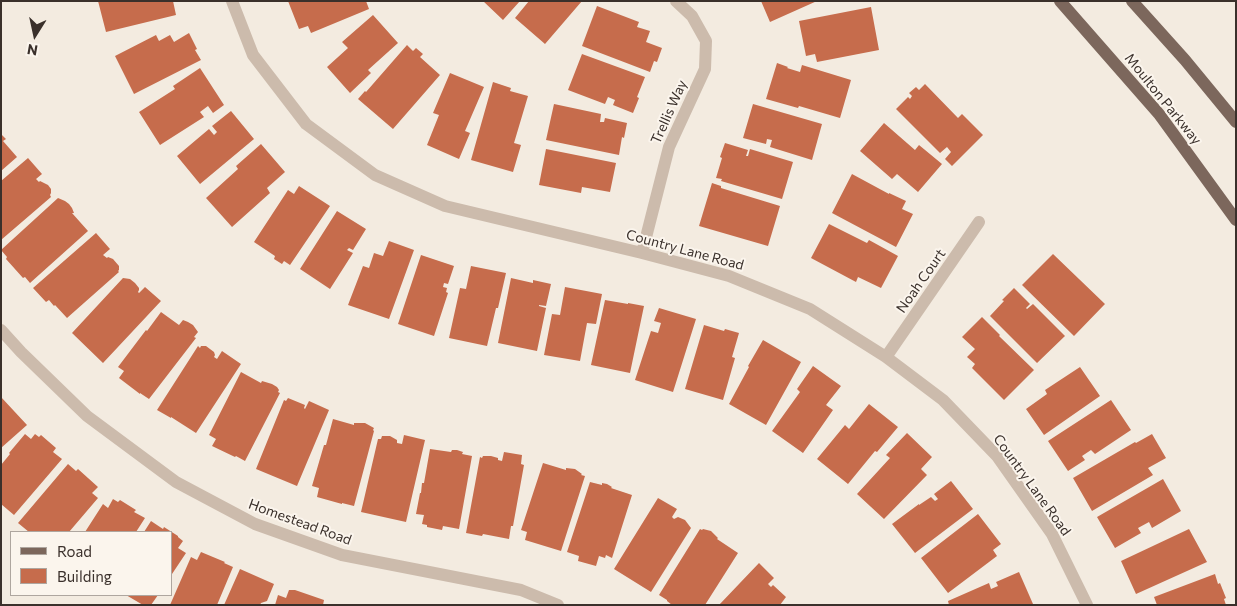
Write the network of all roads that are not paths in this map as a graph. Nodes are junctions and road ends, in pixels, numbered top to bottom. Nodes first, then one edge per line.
1 (232, 1) edge
2 (676, 1) edge
3 (1060, 1) edge
4 (1132, 1) edge
5 (1236, 122) edge
6 (1236, 220) edge
7 (980, 222) dead end
8 (642, 253) junction
9 (1, 330) edge
10 (886, 357) junction
11 (558, 605) edge
12 (1087, 605) edge

1 - 8 street, Country Lane Road
2 - 8 street, Trellis Way
3 - 6 main road, Moulton Parkway
4 - 5 main road
7 - 10 street, Noah Court
8 - 10 street, Country Lane Road
9 - 11 street, Homestead Road
10 - 12 street, Country Lane Road

